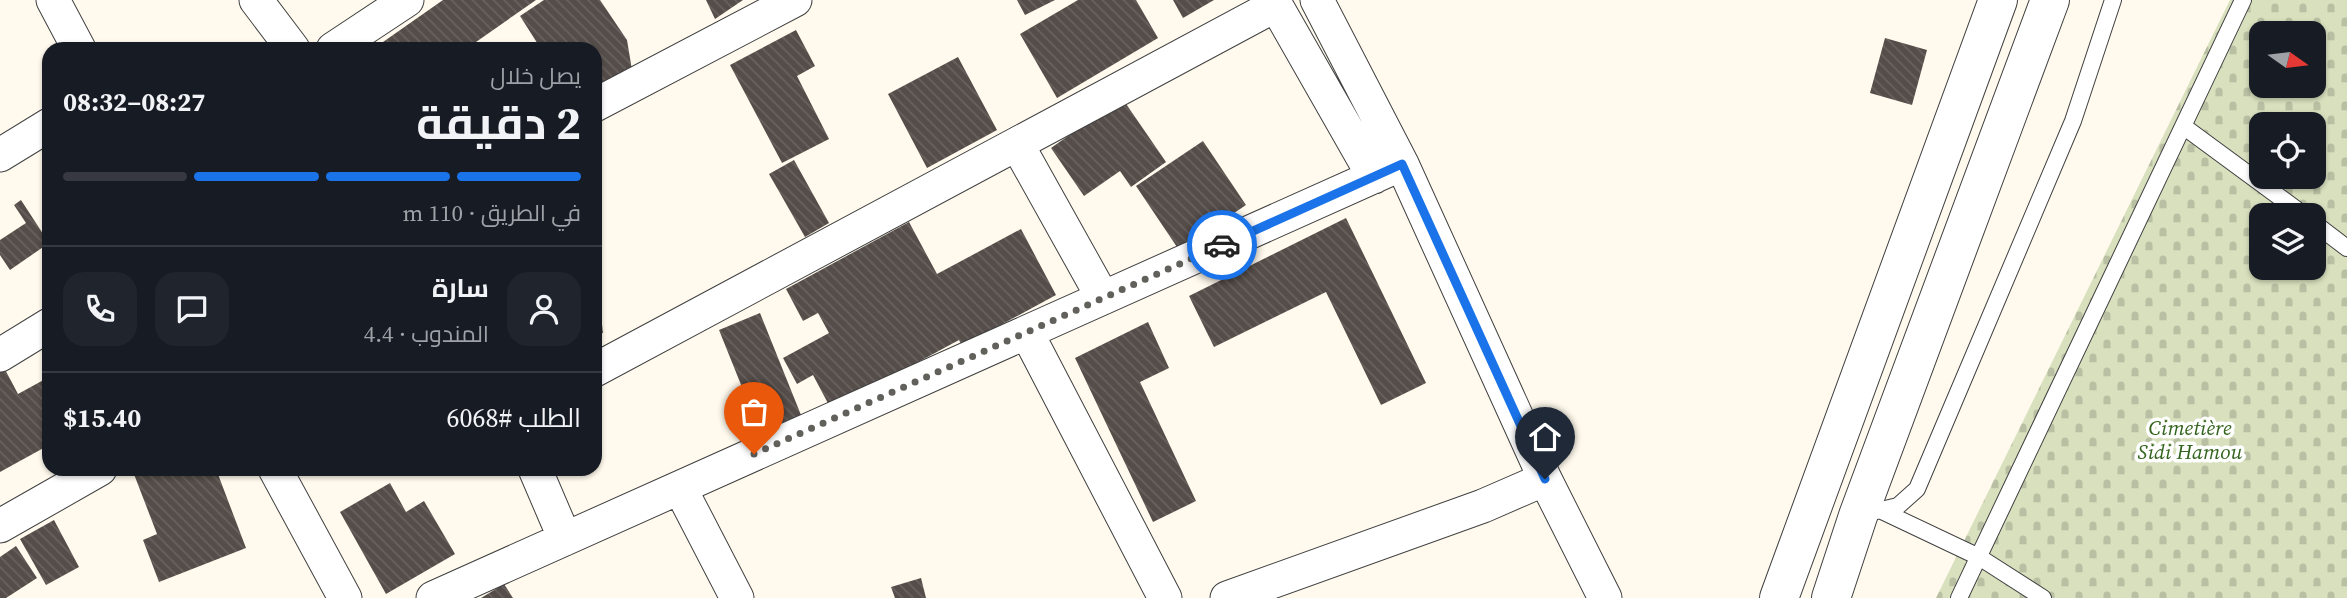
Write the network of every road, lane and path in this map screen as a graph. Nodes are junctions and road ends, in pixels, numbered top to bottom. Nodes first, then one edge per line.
1 (54, 0) edge
2 (256, 0) edge
3 (407, 0) edge
4 (795, 0) edge
5 (1317, 0) edge
6 (1998, 0) edge
7 (2050, 0) edge
8 (2113, 0) edge
9 (2243, 0) edge
10 (1274, 2) edge
11 (75, 42) edge
12 (288, 42) edge
13 (344, 42) edge
14 (602, 101) edge
15 (2183, 125) junction
16 (42, 129) edge
17 (1017, 144) junction
18 (0, 155) edge
19 (1388, 171) junction
20 (2288, 203) edge
21 (2326, 232) edge
22 (2347, 248) edge
23 (1103, 299) junction
24 (42, 329) edge
25 (1027, 333) junction
26 (0, 355) edge
27 (602, 366) edge
28 (88, 476) edge
29 (279, 476) edge
30 (538, 476) edge
31 (1545, 479) junction
32 (680, 488) junction
33 (1870, 513) junction
34 (0, 526) edge
35 (565, 539) junction
36 (1979, 557) junction
37 (345, 598) edge
38 (433, 598) edge
39 (737, 598) edge
40 (1165, 598) edge
41 (1227, 598) edge
42 (1605, 598) edge
43 (1779, 598) edge
44 (1831, 598) edge
45 (1959, 598) edge
46 (2043, 598) edge

1 - 11 street
2 - 12 street
3 - 13 street
4 - 14 street
5 - 19 street
6 - 43 street
7 - 33 street
8 - 33 lane
9 - 15 lane
10 - 17 street
10 - 19 street
15 - 20 lane
15 - 36 lane
16 - 18 street
17 - 23 street
17 - 27 street
19 - 23 street
19 - 31 street
21 - 22 lane
23 - 25 street
24 - 26 street
25 - 32 street
25 - 40 street
28 - 34 street
29 - 37 street
30 - 35 street
31 - 41 street
31 - 42 street
32 - 35 street
32 - 39 street
33 - 36 lane
33 - 44 street
35 - 38 street
36 - 45 lane
36 - 46 lane

